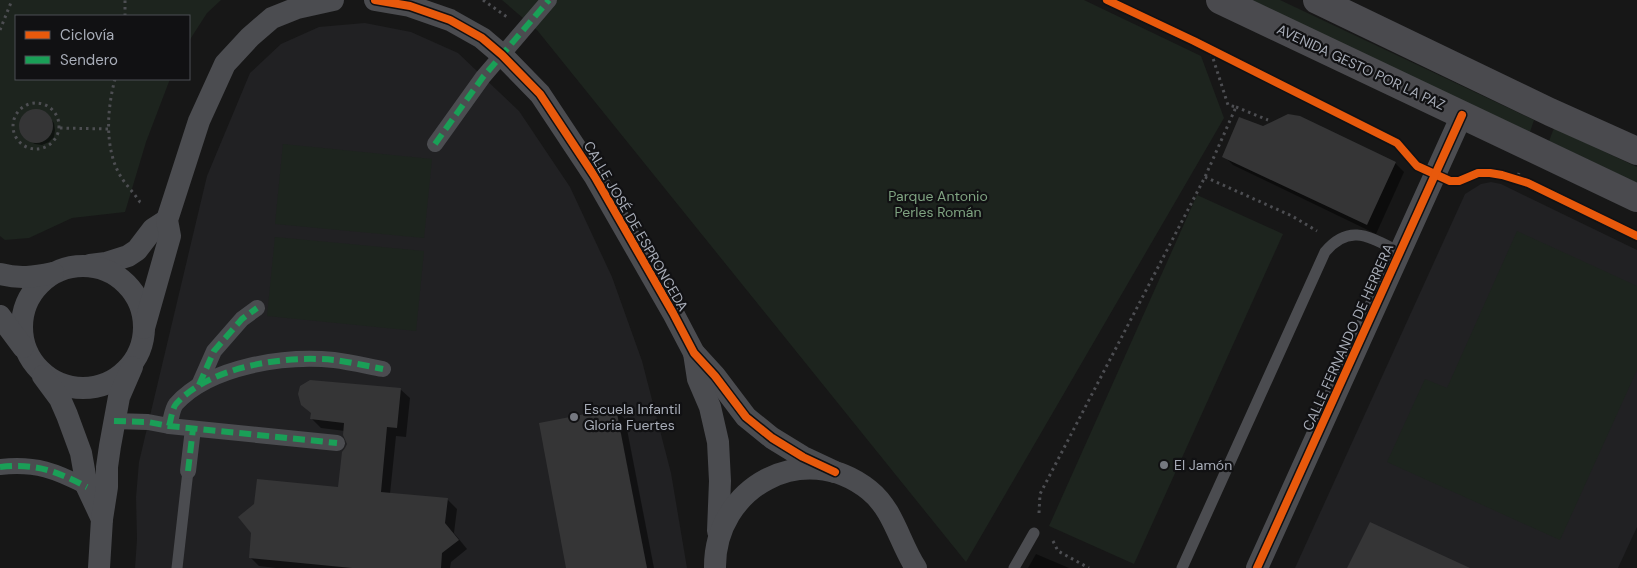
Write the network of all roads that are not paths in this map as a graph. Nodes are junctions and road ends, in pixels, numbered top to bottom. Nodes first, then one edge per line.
1 (333, 0) edge
2 (375, 0) edge
3 (549, 0) edge
4 (1220, 0) edge
5 (1317, 0) edge
6 (502, 55) junction
7 (1462, 115) junction
8 (435, 144) dead end
9 (1637, 151) edge
10 (1637, 198) edge
11 (167, 220) junction
12 (1400, 252) junction
13 (84, 266) junction
14 (53, 273) junction
15 (0, 274) edge
16 (257, 308) dead end
17 (0, 316) edge
18 (144, 328) junction
19 (694, 354) junction
20 (135, 359) junction
21 (34, 363) junction
22 (383, 369) dead end
23 (199, 386) junction
24 (114, 422) junction
25 (169, 426) junction
26 (193, 428) junction
27 (337, 443) dead end
28 (0, 467) edge
29 (188, 471) joint
30 (835, 472) junction
31 (88, 487) junction
32 (102, 519) junction
33 (1034, 533) dead end
34 (900, 540) junction
35 (716, 557) edge
36 (99, 568) edge
37 (177, 568) edge
38 (903, 568) edge
39 (916, 568) edge
40 (1014, 568) edge
41 (1182, 568) edge
42 (1257, 568) edge

1 - 11 street
2 - 6 street, CALLE JOSÉ DE ESPRONCEDA
3 - 6 street
4 - 7 main road, AVENIDA GESTO POR LA PAZ
5 - 9 main road
6 - 8 street
6 - 19 street, CALLE JOSÉ DE ESPRONCEDA
7 - 10 main road, AVENIDA GESTO POR LA PAZ
7 - 12 street, CALLE FERNANDO DE HERRERA
11 - 13 street
11 - 18 street
12 - 41 lane
12 - 42 street, CALLE FERNANDO DE HERRERA
13 - 14 street
13 - 18 street
14 - 15 street
14 - 21 street
16 - 23 street
17 - 21 street
18 - 20 street
19 - 30 street, CALLE JOSÉ DE ESPRONCEDA
19 - 35 street, CALLE JOSÉ DE ESPRONCEDA
20 - 21 street
20 - 24 street
21 - 31 street
22 - 23 street
23 - 25 street
24 - 25 street
24 - 32 street
25 - 26 street
26 - 27 street
26 - 29 street
28 - 31 street
29 - 37 lane
30 - 34 street, CALLE JOSÉ DE ESPRONCEDA
30 - 35 street
31 - 32 street
32 - 36 street
33 - 40 lane
34 - 38 street
34 - 39 street

